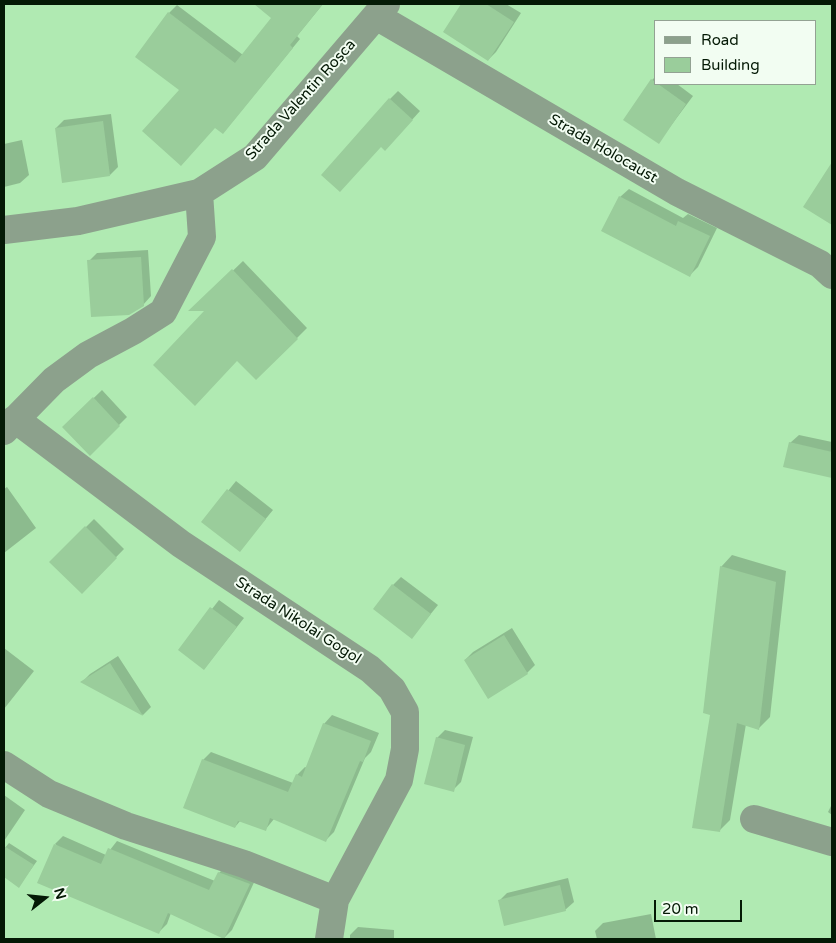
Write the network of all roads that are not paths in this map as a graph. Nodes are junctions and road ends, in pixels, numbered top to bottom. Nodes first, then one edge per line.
1 (381, 10) edge
2 (199, 193) junction
3 (4, 230) edge
4 (832, 274) edge
5 (9, 425) edge
6 (4, 765) edge
7 (754, 819) dead end
8 (832, 842) edge
9 (335, 900) junction
10 (329, 939) edge

1 - 2 street, Strada Valentin Roșca
1 - 4 street, Strada Holocaust
2 - 3 street, Strada Valentin Roșca
2 - 5 street
5 - 9 street, Strada Nikolai Gogol
6 - 9 street
7 - 8 street
9 - 10 street, Strada Nikolai Gogol

